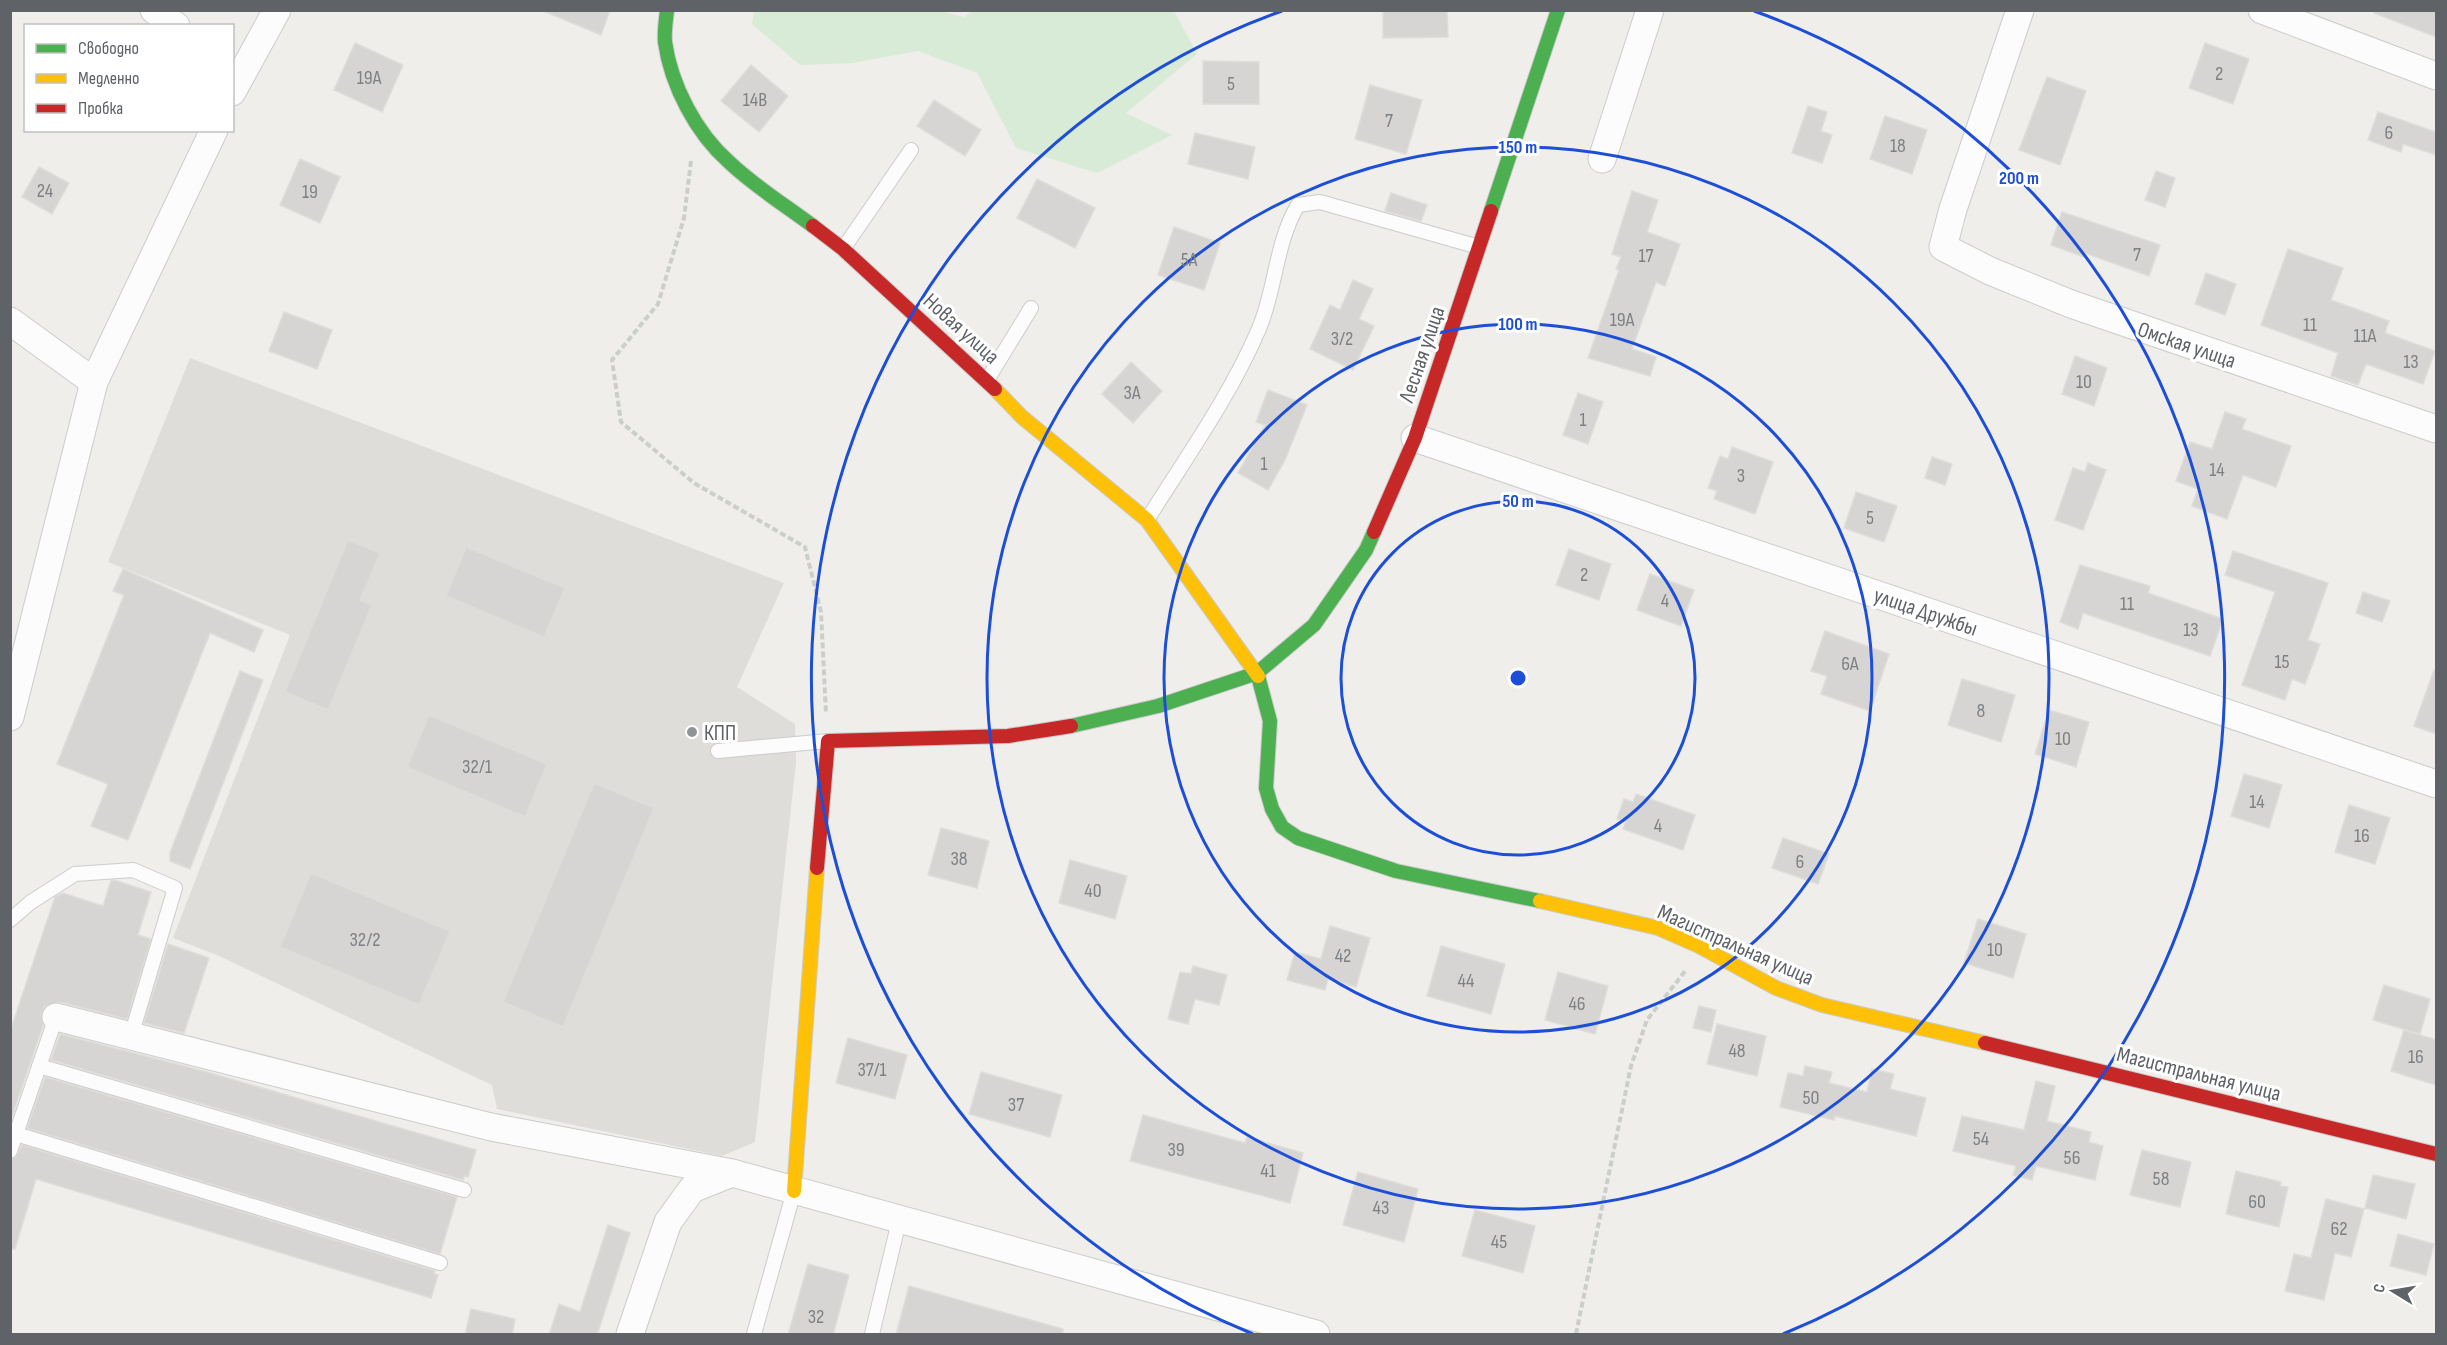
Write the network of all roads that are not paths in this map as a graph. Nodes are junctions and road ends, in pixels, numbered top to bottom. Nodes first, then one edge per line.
1 (154, 10) edge
2 (277, 10) edge
3 (667, 10) edge
4 (1558, 10) edge
5 (1650, 10) edge
6 (2020, 10) edge
7 (2262, 10) edge
8 (173, 24) edge
9 (236, 76) edge
10 (2436, 76) edge
11 (213, 132) edge
12 (911, 150) dead end
13 (1602, 159) dead end
14 (1480, 248) junction
15 (843, 249) junction
16 (1031, 308) dead end
17 (10, 321) edge
18 (987, 380) junction
19 (94, 382) junction
20 (2436, 429) edge
21 (1414, 438) junction
22 (1147, 520) junction
23 (1257, 673) junction
24 (10, 717) edge
25 (828, 741) junction
26 (718, 751) dead end
27 (2436, 784) edge
28 (10, 920) edge
29 (56, 1017) joint
30 (131, 1036) junction
31 (39, 1066) junction
32 (16, 1134) junction
33 (10, 1152) edge
34 (2436, 1154) edge
35 (732, 1173) junction
36 (464, 1190) dead end
37 (794, 1191) junction
38 (899, 1221) junction
39 (440, 1263) dead end
40 (630, 1335) edge
41 (754, 1335) edge
42 (872, 1335) edge
43 (1316, 1335) edge

1 - 8 street
2 - 9 street
3 - 15 street, Новая улица
4 - 14 street, Лесная улица
5 - 13 street
6 - 20 street, Омская улица
7 - 10 street
11 - 19 street
12 - 15 lane
14 - 21 street, Лесная улица
14 - 22 lane
15 - 18 street, Новая улица
16 - 18 lane
17 - 19 street
18 - 22 street, Новая улица
19 - 24 street
21 - 23 street, Лесная улица
21 - 27 street, улица Дружбы
22 - 23 street, Новая улица
23 - 25 street
23 - 34 street, Магистральная улица
25 - 26 lane
25 - 37 street
28 - 30 lane
29 - 30 street
29 - 31 lane
30 - 35 street
31 - 32 lane
31 - 36 lane
32 - 33 lane
32 - 39 lane
35 - 37 street
35 - 40 street
37 - 38 street
37 - 41 lane
38 - 42 lane
38 - 43 street

